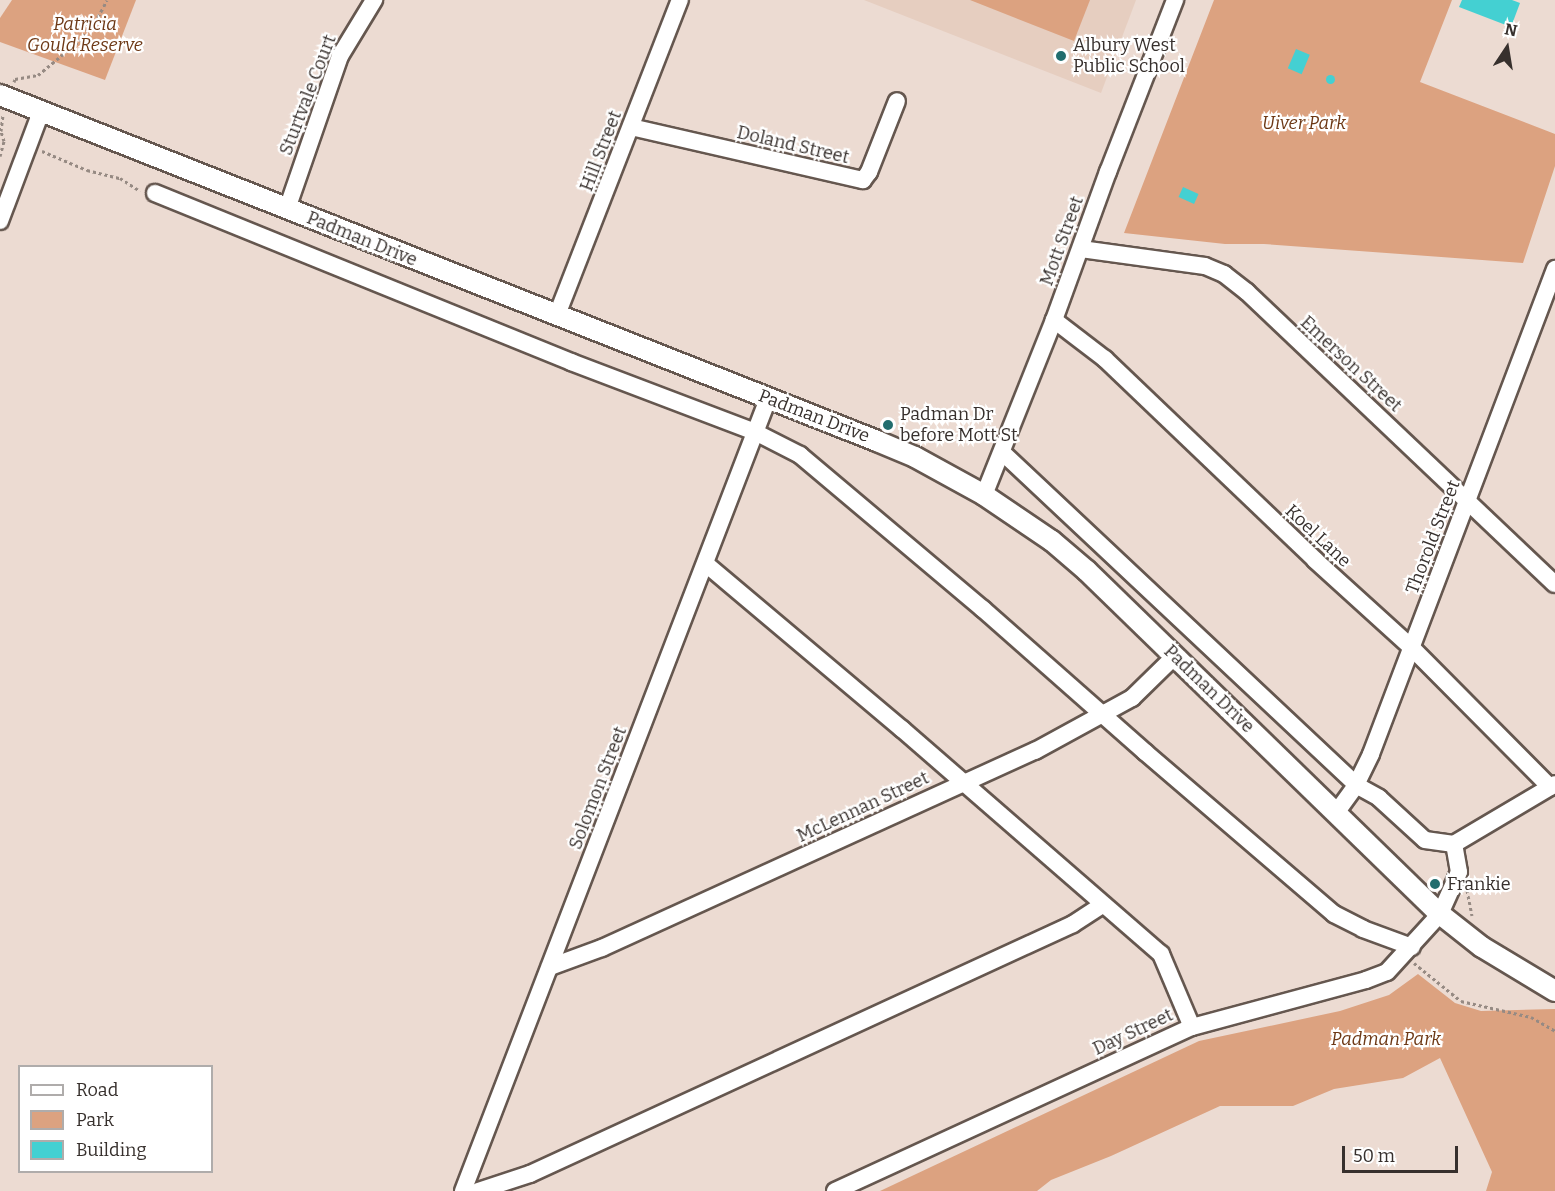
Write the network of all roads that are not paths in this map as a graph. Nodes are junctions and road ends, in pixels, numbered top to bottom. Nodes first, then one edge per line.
1 (374, 0) edge
2 (680, 0) edge
3 (1175, 0) edge
4 (897, 101) dead end
5 (2, 104) edge
6 (41, 112) junction
7 (631, 127) junction
8 (154, 193) road end
9 (287, 209) junction
10 (0, 221) edge
11 (1081, 249) junction
12 (1555, 269) edge
13 (557, 315) junction
14 (1054, 320) junction
15 (768, 399) junction
16 (755, 432) junction
17 (1003, 453) junction
18 (984, 495) junction
19 (1467, 501) junction
20 (706, 564) junction
21 (1555, 584) edge
22 (1412, 648) junction
23 (1175, 656) junction
24 (1104, 715) junction
25 (963, 783) junction
26 (1356, 785) junction
27 (1552, 785) edge
28 (1336, 813) junction
29 (1454, 844) junction
30 (1101, 905) junction
31 (1440, 914) junction
32 (1408, 951) junction
33 (550, 967) junction
34 (1555, 991) edge
35 (1192, 1027) junction
36 (463, 1191) edge
37 (478, 1191) edge
38 (835, 1191) edge

1 - 9 street, Sturtvale Court
2 - 7 street, Hill Street
3 - 11 street, Mott Street
4 - 7 street, Doland Street
5 - 6 main road, Padman Drive
6 - 9 main road, Padman Drive
6 - 10 street
7 - 13 street, Hill Street
8 - 16 street
9 - 13 main road, Padman Drive
11 - 14 street, Mott Street
11 - 19 street, Emerson Street
12 - 19 street, Thorold Street
13 - 15 main road, Padman Drive
14 - 17 street, Mott Street
14 - 22 street, Koel Lane
15 - 16 street, Solomon Street
15 - 18 main road, Padman Drive
16 - 20 street, Solomon Street
16 - 24 street
17 - 18 street, Mott Street
17 - 26 street
18 - 23 main road, Padman Drive
19 - 21 street, Emerson Street
19 - 22 street, Thorold Street
20 - 25 street
20 - 33 street, Solomon Street
22 - 26 street, Thorold Street
22 - 27 street, Koel Lane
23 - 24 street, McLennan Street
23 - 28 main road, Padman Drive
24 - 25 street, McLennan Street
24 - 32 street
25 - 30 street
25 - 33 street, McLennan Street
26 - 28 street, Thorold Street
26 - 29 street
27 - 29 street
28 - 31 main road, Padman Drive
29 - 31 street, Day Street
30 - 35 street
30 - 37 street
31 - 32 street, Day Street
31 - 34 main road, Padman Drive
32 - 35 street, Day Street
33 - 36 street, Solomon Street
35 - 38 street, Day Street

